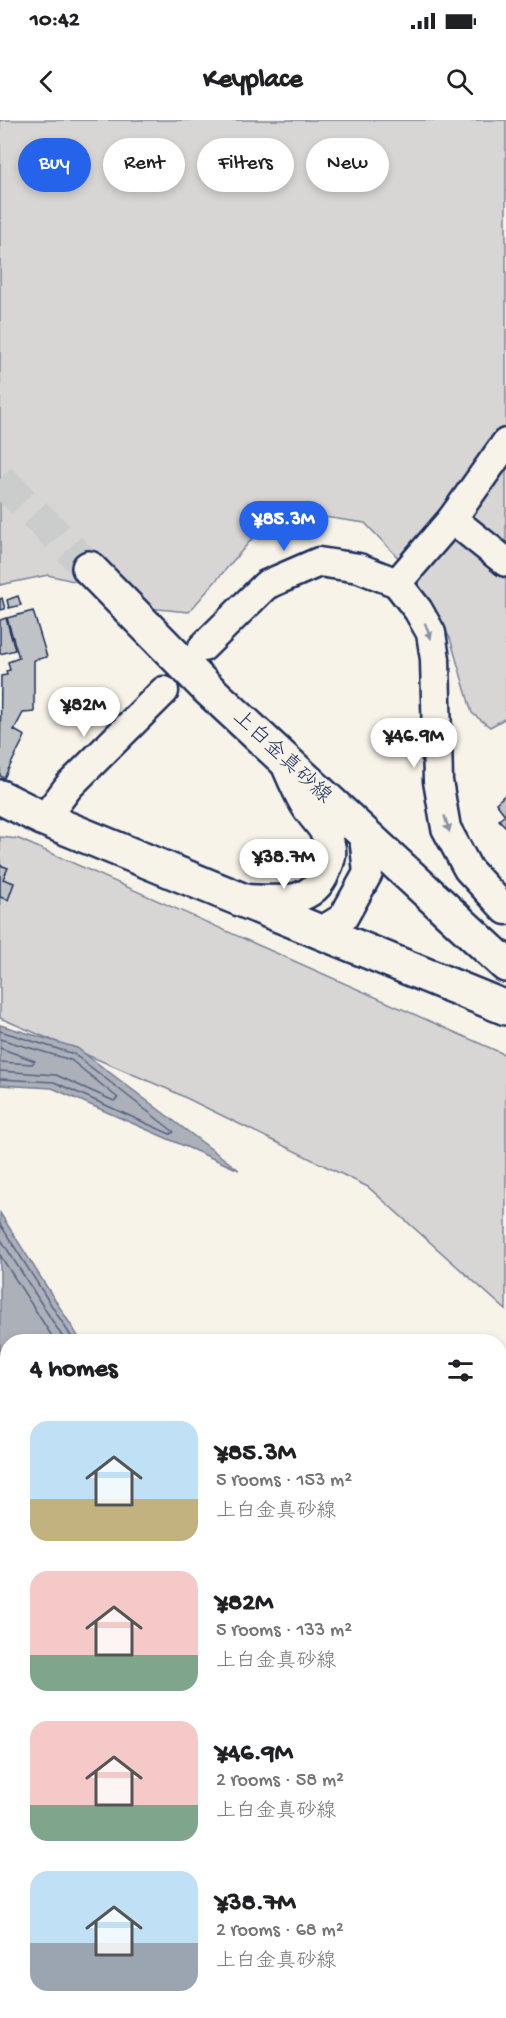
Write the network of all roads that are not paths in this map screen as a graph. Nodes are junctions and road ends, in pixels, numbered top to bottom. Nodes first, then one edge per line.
1 (506, 443) edge
2 (452, 519) junction
3 (506, 562) edge
4 (89, 568) tunnel mouth
5 (397, 583) junction
6 (203, 648) dead end
7 (164, 691) dead end
8 (283, 760) junction
9 (0, 797) edge
10 (44, 819) junction
11 (364, 836) junction
12 (238, 898) junction
13 (506, 910) edge
14 (320, 932) junction
15 (506, 965) edge
16 (506, 1008) edge

1 - 2 street
2 - 3 street
2 - 5 street
4 - 8 main road, 上白金真砂線
5 - 6 street
5 -> 13 street
7 - 10 street
8 - 11 main road, 上白金真砂線
8 - 12 street
9 - 10 main road
10 - 12 main road
11 - 14 street
11 - 15 main road, 上白金真砂線
12 - 14 main road
14 - 16 main road

